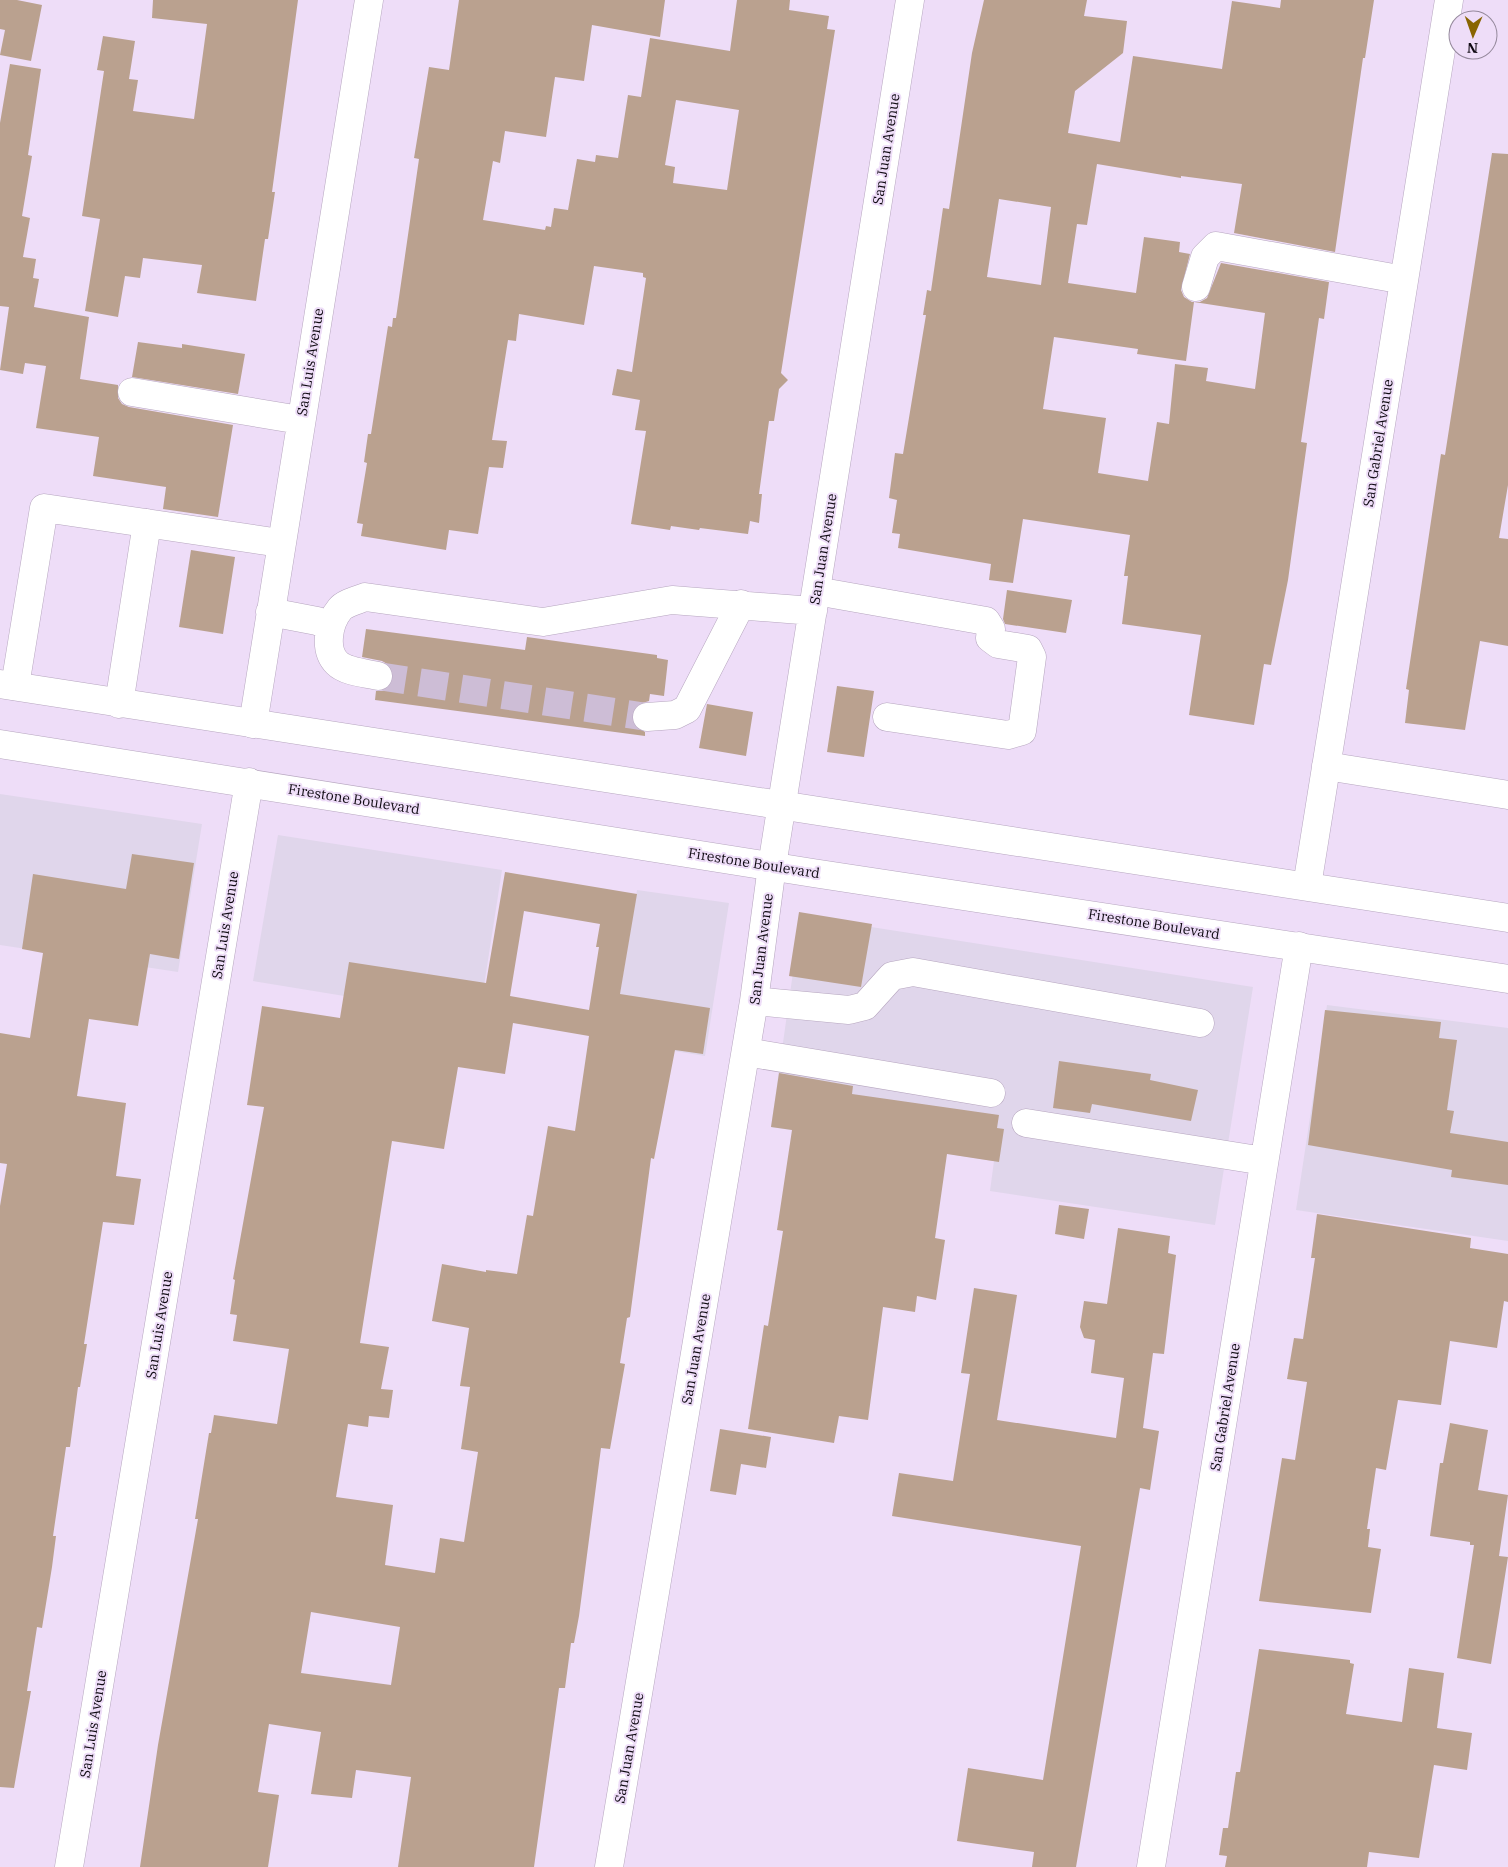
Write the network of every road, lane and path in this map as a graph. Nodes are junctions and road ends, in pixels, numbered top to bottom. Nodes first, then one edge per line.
1 (369, 0) edge
2 (910, 0) edge
3 (1449, 0) edge
4 (1404, 280) junction
5 (1196, 287) dead end
6 (132, 392) dead end
7 (300, 420) junction
8 (148, 523) junction
9 (280, 544) junction
10 (814, 601) junction
11 (741, 604) junction
12 (270, 612) junction
13 (331, 626) junction
14 (378, 676) tunnel mouth
15 (8, 685) edge
16 (119, 704) junction
17 (647, 717) tunnel mouth
18 (886, 717) dead end
19 (253, 724) junction
20 (0, 744) edge
21 (1326, 766) junction
22 (249, 782) junction
23 (1508, 796) edge
24 (782, 804) junction
25 (772, 866) junction
26 (1307, 886) junction
27 (1508, 918) edge
28 (1299, 946) junction
29 (1508, 979) edge
30 (754, 1001) junction
31 (1200, 1022) dead end
32 (746, 1052) junction
33 (991, 1093) dead end
34 (1026, 1123) dead end
35 (1264, 1161) junction
36 (69, 1867) edge
37 (609, 1867) edge
38 (1151, 1867) edge

1 - 7 street, San Luis Avenue
2 - 10 street, San Juan Avenue
3 - 4 street, San Gabriel Avenue
4 - 5 street
4 - 21 street, San Gabriel Avenue
6 - 7 street
7 - 9 street, San Luis Avenue
8 - 9 street
8 - 15 street
8 - 16 street
9 - 12 street, San Luis Avenue
10 - 11 street
10 - 18 street
10 - 24 street, San Juan Avenue
11 - 13 street
11 - 17 street
12 - 13 street
12 - 19 street, San Luis Avenue
13 - 14 street
15 - 16 street
16 - 19 street
19 - 24 street
20 - 22 street, Firestone Boulevard
21 - 23 street
21 - 26 street, San Gabriel Avenue
22 - 25 street, Firestone Boulevard
22 - 36 street, San Luis Avenue
24 - 25 street, San Juan Avenue
24 - 26 street
25 - 28 street, Firestone Boulevard
25 - 30 street, San Juan Avenue
26 - 27 street
28 - 29 street, Firestone Boulevard
28 - 35 street, San Gabriel Avenue
30 - 31 street
30 - 32 street, San Juan Avenue
32 - 33 street
32 - 37 street, San Juan Avenue
34 - 35 street
35 - 38 street, San Gabriel Avenue

